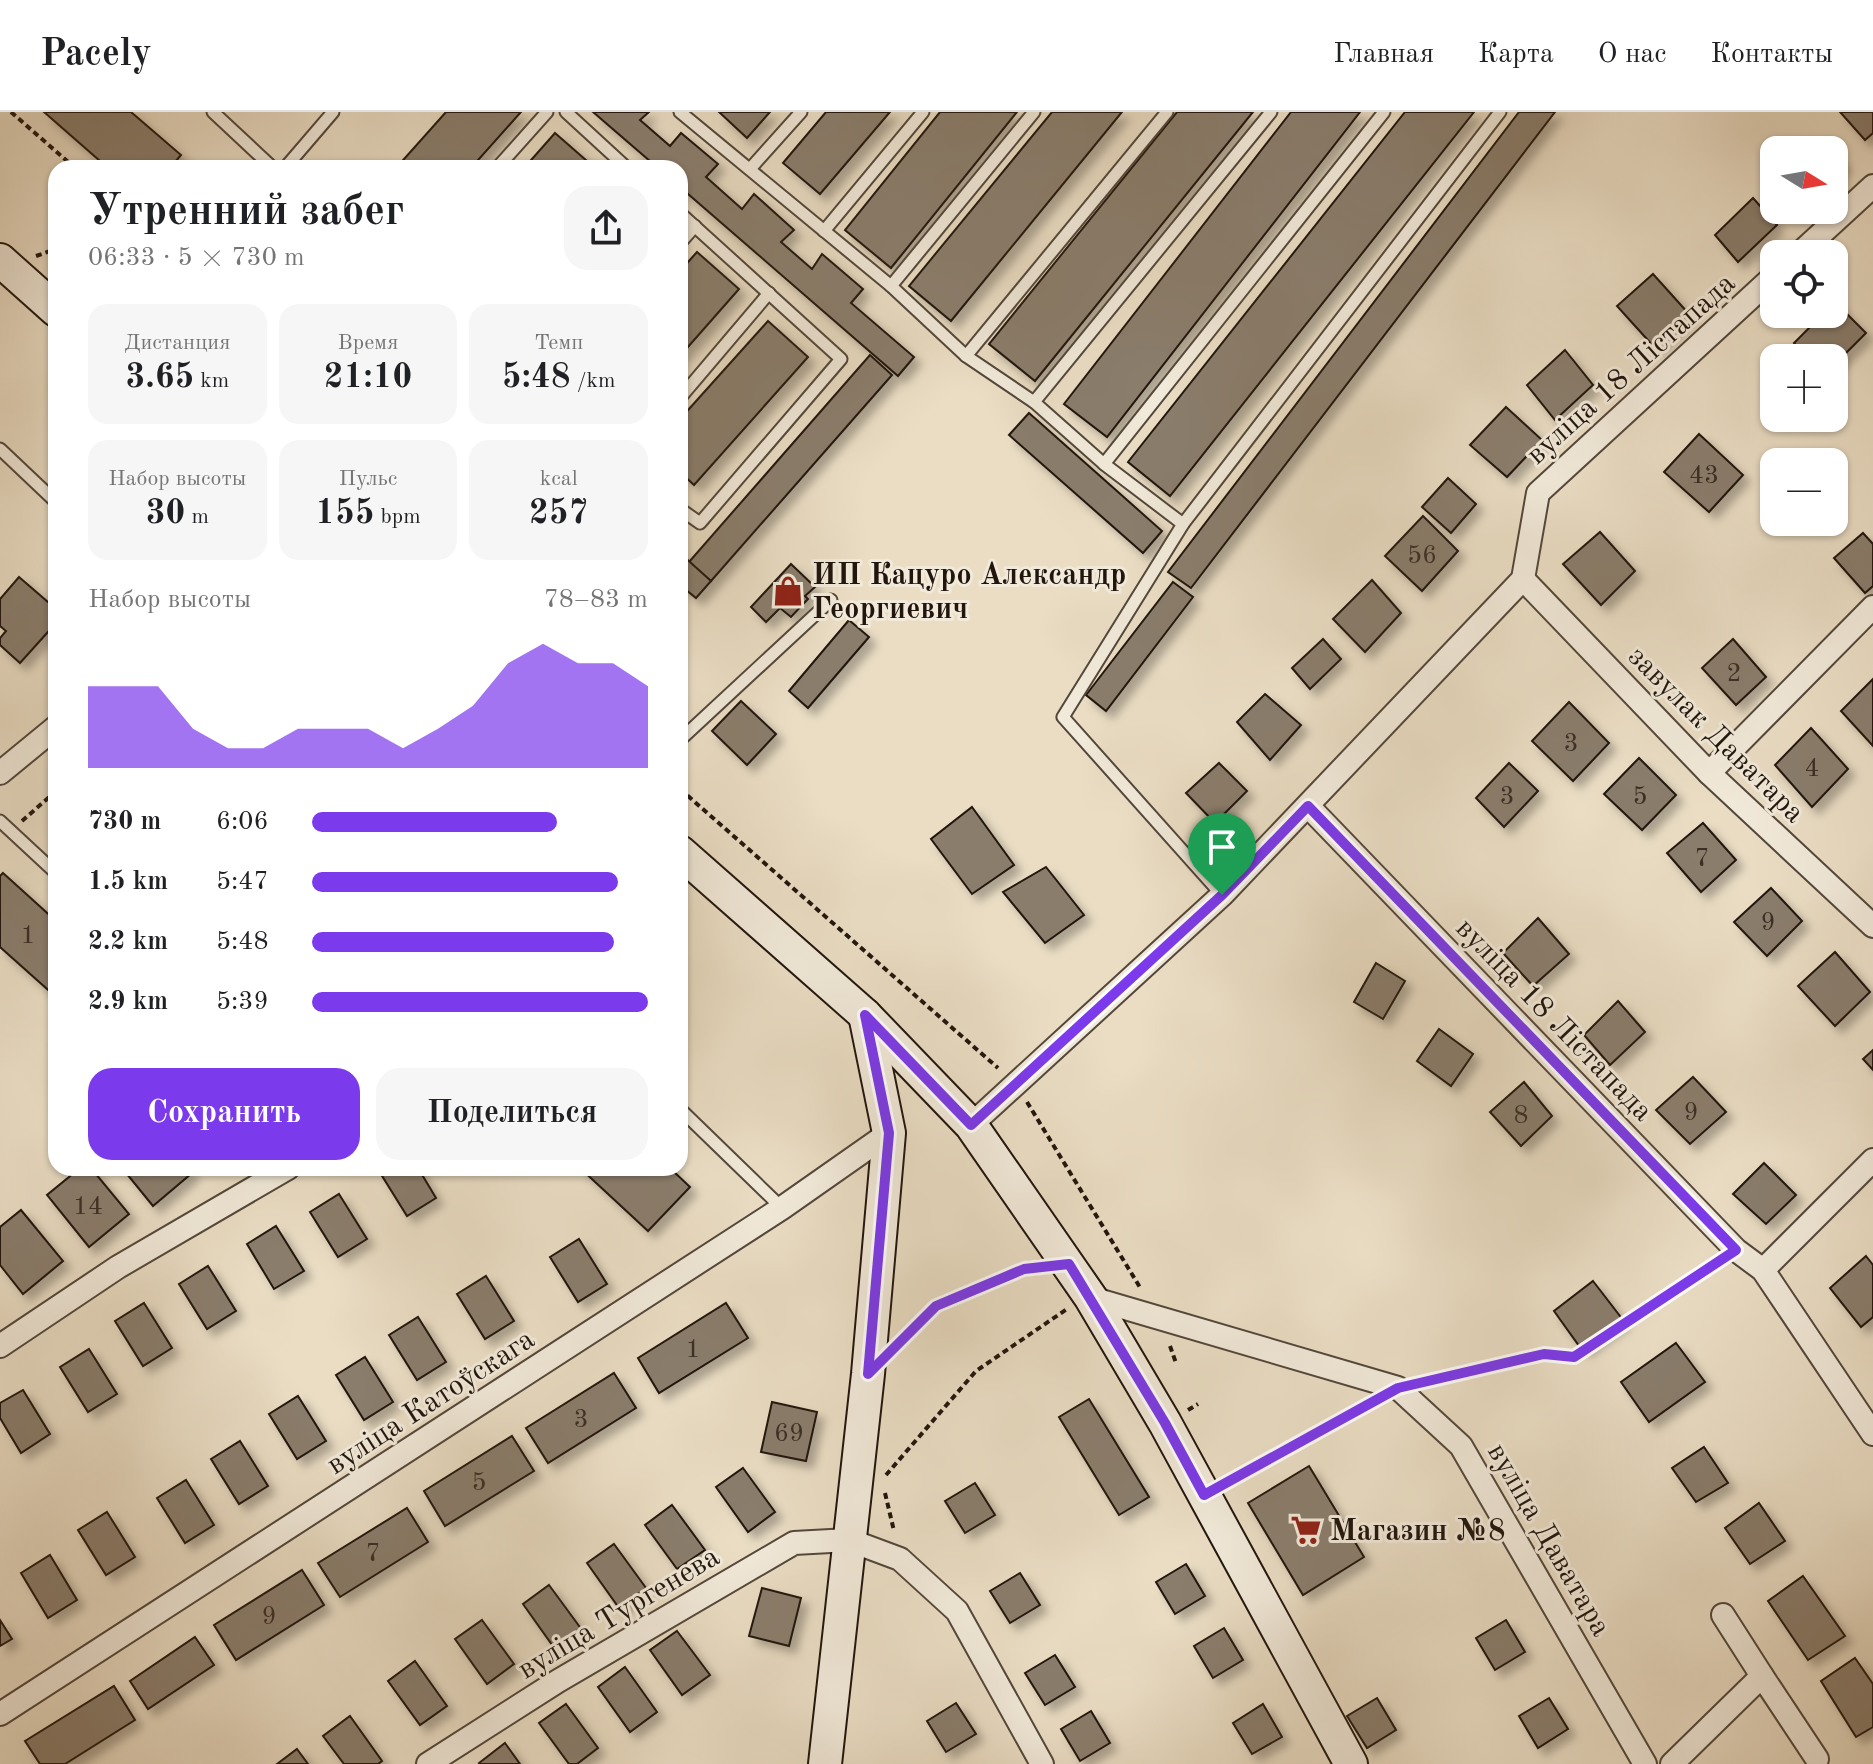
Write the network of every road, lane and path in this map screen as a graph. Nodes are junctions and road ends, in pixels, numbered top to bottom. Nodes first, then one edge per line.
1 (11, 112) edge
2 (213, 112) edge
3 (333, 112) edge
4 (547, 112) edge
5 (566, 112) edge
6 (680, 112) edge
7 (801, 112) edge
8 (923, 112) edge
9 (1034, 112) edge
10 (1167, 112) edge
11 (1271, 112) edge
12 (1384, 112) edge
13 (1500, 112) edge
14 (66, 160) edge
15 (264, 160) edge
16 (292, 160) edge
17 (504, 160) edge
18 (617, 160) edge
19 (750, 169) junction
20 (1873, 186) edge
21 (688, 220) edge
22 (695, 226) junction
23 (824, 231) junction
24 (688, 234) edge
25 (1814, 240) edge
26 (0, 260) edge
27 (891, 286) junction
28 (1760, 289) edge
29 (769, 293) junction
30 (48, 303) edge
31 (966, 356) junction
32 (688, 389) edge
33 (1034, 402) junction
34 (0, 449) edge
35 (1104, 464) junction
36 (48, 494) edge
37 (688, 515) edge
38 (1183, 524) junction
39 (1523, 579) junction
40 (831, 600) dead end
41 (1873, 607) edge
42 (688, 733) edge
43 (48, 734) edge
44 (0, 773) edge
45 (1709, 773) junction
46 (688, 796) edge
47 (48, 798) edge
48 (1308, 806) junction
49 (0, 821) edge
50 (10, 831) junction
51 (688, 859) edge
52 (48, 866) edge
53 (1222, 895) junction
54 (1873, 926) edge
55 (865, 1015) junction
56 (1016, 1084) junction
57 (688, 1117) edge
58 (971, 1125) junction
59 (889, 1133) junction
60 (1873, 1160) edge
61 (274, 1176) edge
62 (782, 1208) junction
63 (1736, 1250) junction
64 (1069, 1264) junction
65 (1763, 1270) junction
66 (1135, 1279) dead end
67 (1091, 1298) junction
68 (0, 1346) edge
69 (868, 1374) junction
70 (1398, 1388) junction
71 (1873, 1434) edge
72 (1204, 1495) junction
73 (849, 1540) junction
74 (900, 1559) junction
75 (1723, 1615) dead end
76 (1762, 1676) junction
77 (0, 1714) edge
78 (1817, 1759) dead end
79 (428, 1764) edge
80 (825, 1764) edge
81 (1042, 1764) edge
82 (1351, 1764) edge
83 (1645, 1764) edge
84 (1672, 1764) edge

1 - 14 path
2 - 15 lane
3 - 16 lane
4 - 17 lane
5 - 18 lane
6 - 19 lane
7 - 19 lane
8 - 23 lane
9 - 27 lane
10 - 31 lane
11 - 33 lane
12 - 35 lane
13 - 38 lane
19 - 23 lane
20 - 25 street
21 - 22 lane
22 - 24 lane
22 - 29 lane
23 - 27 lane
26 - 30 street
27 - 31 lane
28 - 39 street, вуліца 18 Лістапада
29 - 32 lane
29 - 37 lane
31 - 33 lane
33 - 35 lane
34 - 36 lane
35 - 38 lane
38 - 53 lane
39 - 45 street, завулак Даватара
39 - 48 street
40 - 42 lane
41 - 45 street
43 - 44 street
45 - 54 street, завулак Даватара
46 - 56 path
47 - 50 path
48 - 53 street
48 - 63 street, вуліца 18 Лістапада
49 - 50 lane
50 - 52 lane
51 - 55 street
53 - 56 street
55 - 58 street
55 - 59 street
56 - 58 street
56 - 66 path
57 - 62 lane
58 - 64 street
59 - 62 street, вуліца Катоўскага
59 - 69 street
60 - 65 street
61 - 68 street
62 - 77 street, вуліца Катоўскага
63 - 65 street, вуліца 18 Лістапада
63 - 70 path
64 - 67 street
64 - 69 lane
65 - 71 street, вуліца 18 Лістапада
67 - 70 street, вуліца Даватара
67 - 72 street
67 - 74 path
69 - 73 street
70 - 72 path
70 - 83 street, вуліца Даватара
72 - 82 street
73 - 74 street
73 - 79 street, вуліца Тургенева
73 - 80 street
74 - 81 street
75 - 76 street
76 - 78 street
76 - 84 street

